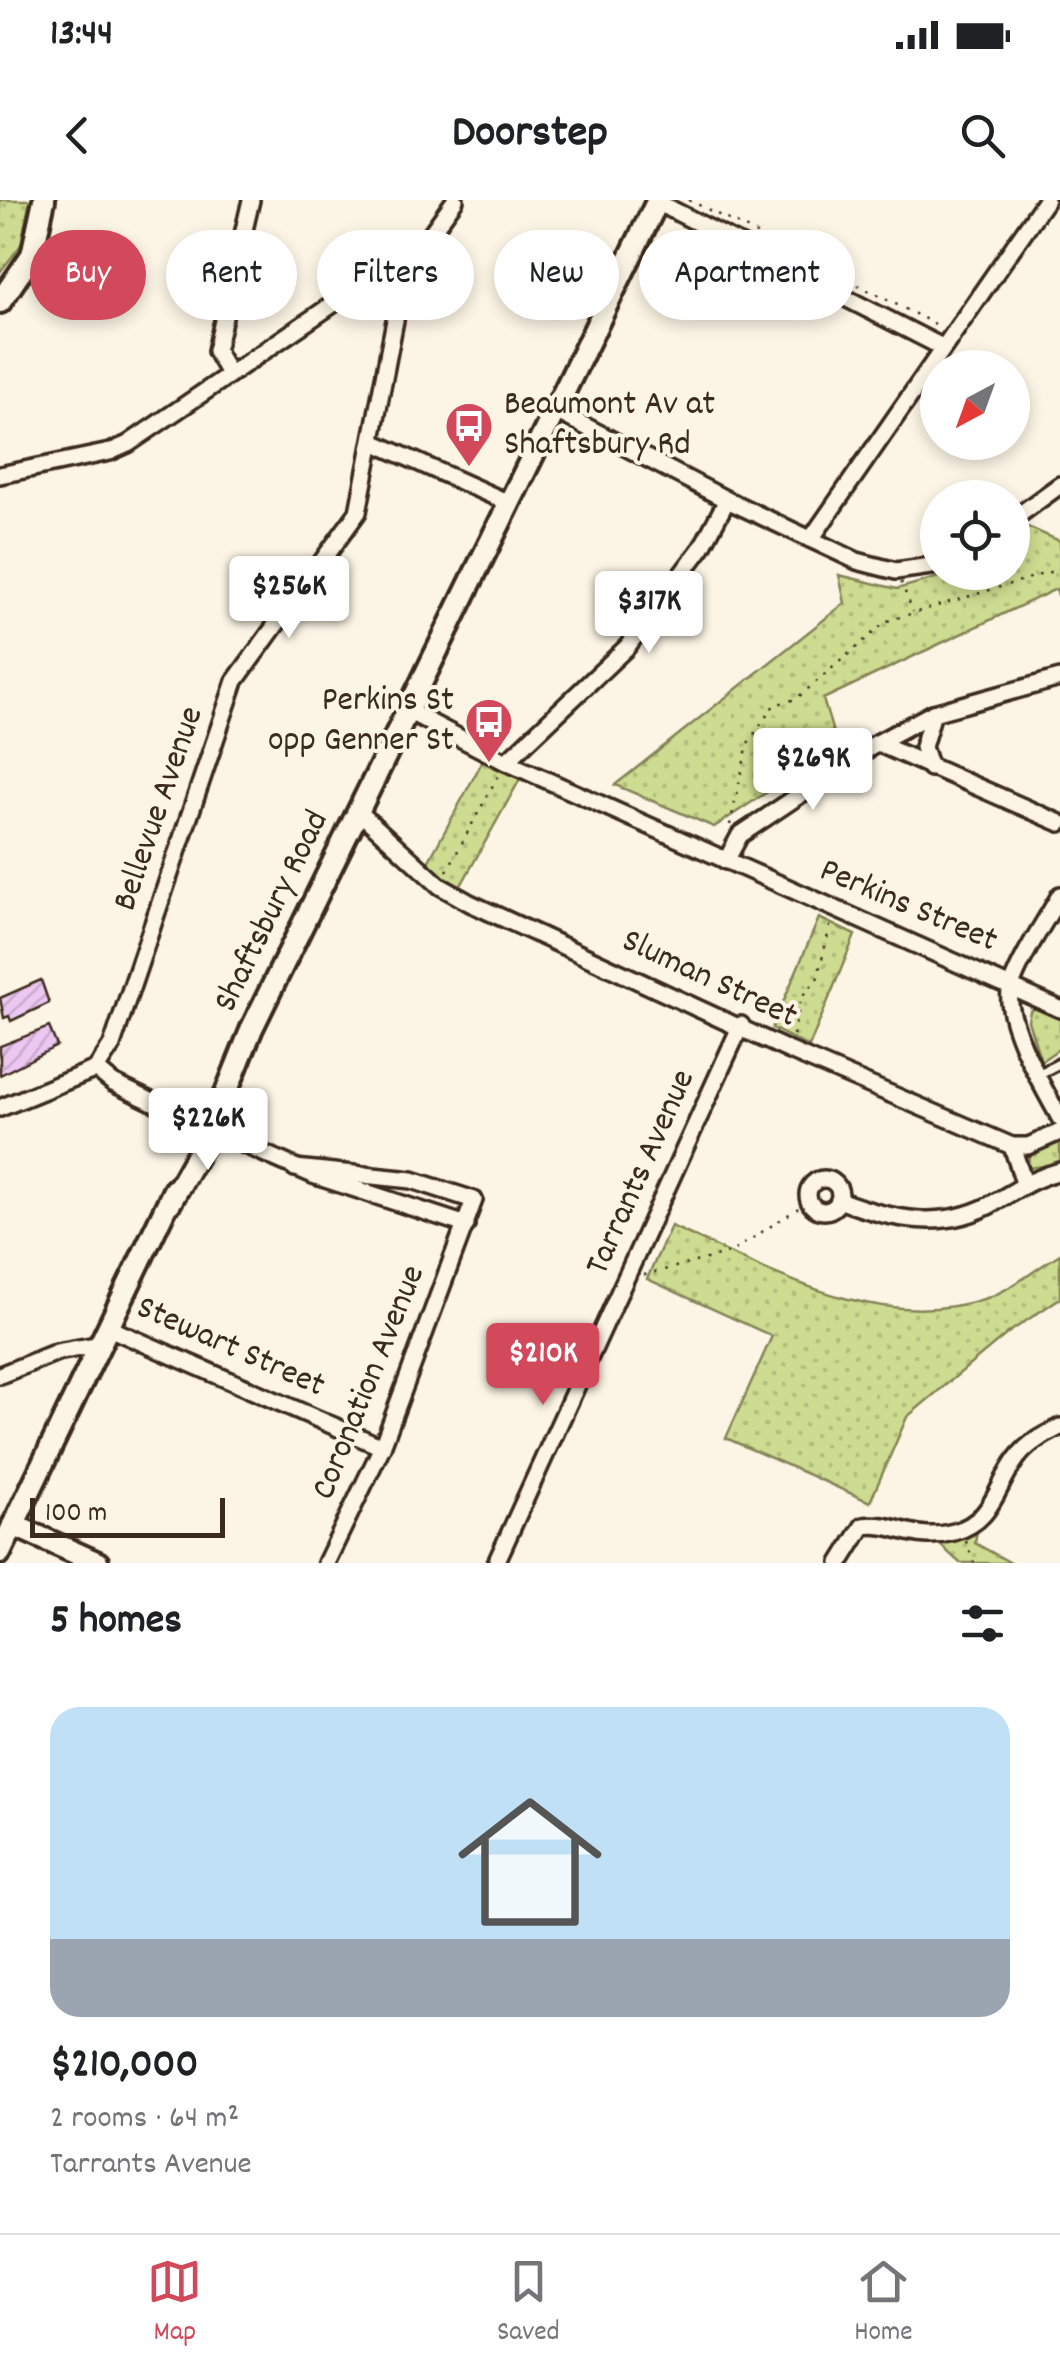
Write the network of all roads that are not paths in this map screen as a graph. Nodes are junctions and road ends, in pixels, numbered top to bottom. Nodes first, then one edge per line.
1 (44, 200) edge
2 (251, 200) edge
3 (456, 200) edge
4 (1046, 200) edge
5 (657, 201) edge
6 (434, 230) edge
7 (0, 302) edge
8 (317, 315) edge
9 (395, 320) edge
10 (942, 347) junction
11 (229, 374) junction
12 (556, 411) junction
13 (373, 442) junction
14 (0, 475) edge
15 (1060, 485) edge
16 (727, 500) junction
17 (511, 504) junction
18 (1030, 507) edge
19 (811, 539) junction
20 (920, 568) edge
21 (1060, 678) edge
22 (406, 710) junction
23 (934, 712) junction
24 (877, 742) junction
25 (506, 762) junction
26 (930, 768) junction
27 (358, 811) junction
28 (1060, 824) edge
29 (726, 861) junction
30 (1060, 895) edge
31 (1012, 984) junction
32 (1060, 1009) edge
33 (741, 1025) junction
34 (1060, 1063) edge
35 (96, 1069) junction
36 (1036, 1076) junction
37 (0, 1108) edge
38 (1060, 1118) edge
39 (206, 1128) junction
40 (1060, 1132) edge
41 (1012, 1146) junction
42 (295, 1168) junction
43 (1060, 1172) edge
44 (1024, 1182) junction
45 (839, 1200) junction
46 (466, 1225) junction
47 (106, 1336) junction
48 (0, 1375) edge
49 (1060, 1427) edge
50 (382, 1447) junction
51 (13, 1525) junction
52 (0, 1553) edge
53 (98, 1563) edge
54 (326, 1563) edge
55 (496, 1563) edge
56 (840, 1563) edge

1 - 7 street
2 - 11 street
3 - 6 street, Bellevue Avenue
4 - 10 street
5 - 10 street
5 - 12 street, Shaftsbury Road
8 - 11 street
9 - 13 street, Bellevue Avenue
10 - 19 street
11 - 14 street
12 - 16 street
12 - 17 street, Shaftsbury Road
13 - 17 street
13 - 35 street, Bellevue Avenue
15 - 18 street
16 - 19 street
16 - 25 street
17 - 22 street, Shaftsbury Road
19 - 20 street
21 - 23 street
22 - 25 street, Perkins Street
22 - 27 street, Shaftsbury Road
23 - 24 street
23 - 26 street
24 - 26 street
24 - 29 street
25 - 29 street, Perkins Street
26 - 28 street
27 - 33 street, Sluman Street
27 - 39 street, Shaftsbury Road
29 - 31 street, Perkins Street
30 - 31 street
31 - 32 street, Perkins Street
31 - 36 street
33 - 41 street, Sluman Street
33 - 55 street, Tarrants Avenue
34 - 36 lane
35 - 37 street
35 - 39 street
36 - 38 street
39 - 42 street
39 - 47 street, Shaftsbury Road
40 - 41 street
41 - 44 street
42 - 46 street
42 - 46 street
43 - 44 street
44 - 45 street
45 - 45 street
46 - 50 street, Coronation Avenue
47 - 48 street, Stewart Street
47 - 50 street, Stewart Street
47 - 51 street, Shaftsbury Road
49 - 56 street
50 - 54 street, Coronation Avenue
51 - 52 street, Shaftsbury Road
51 - 53 street

